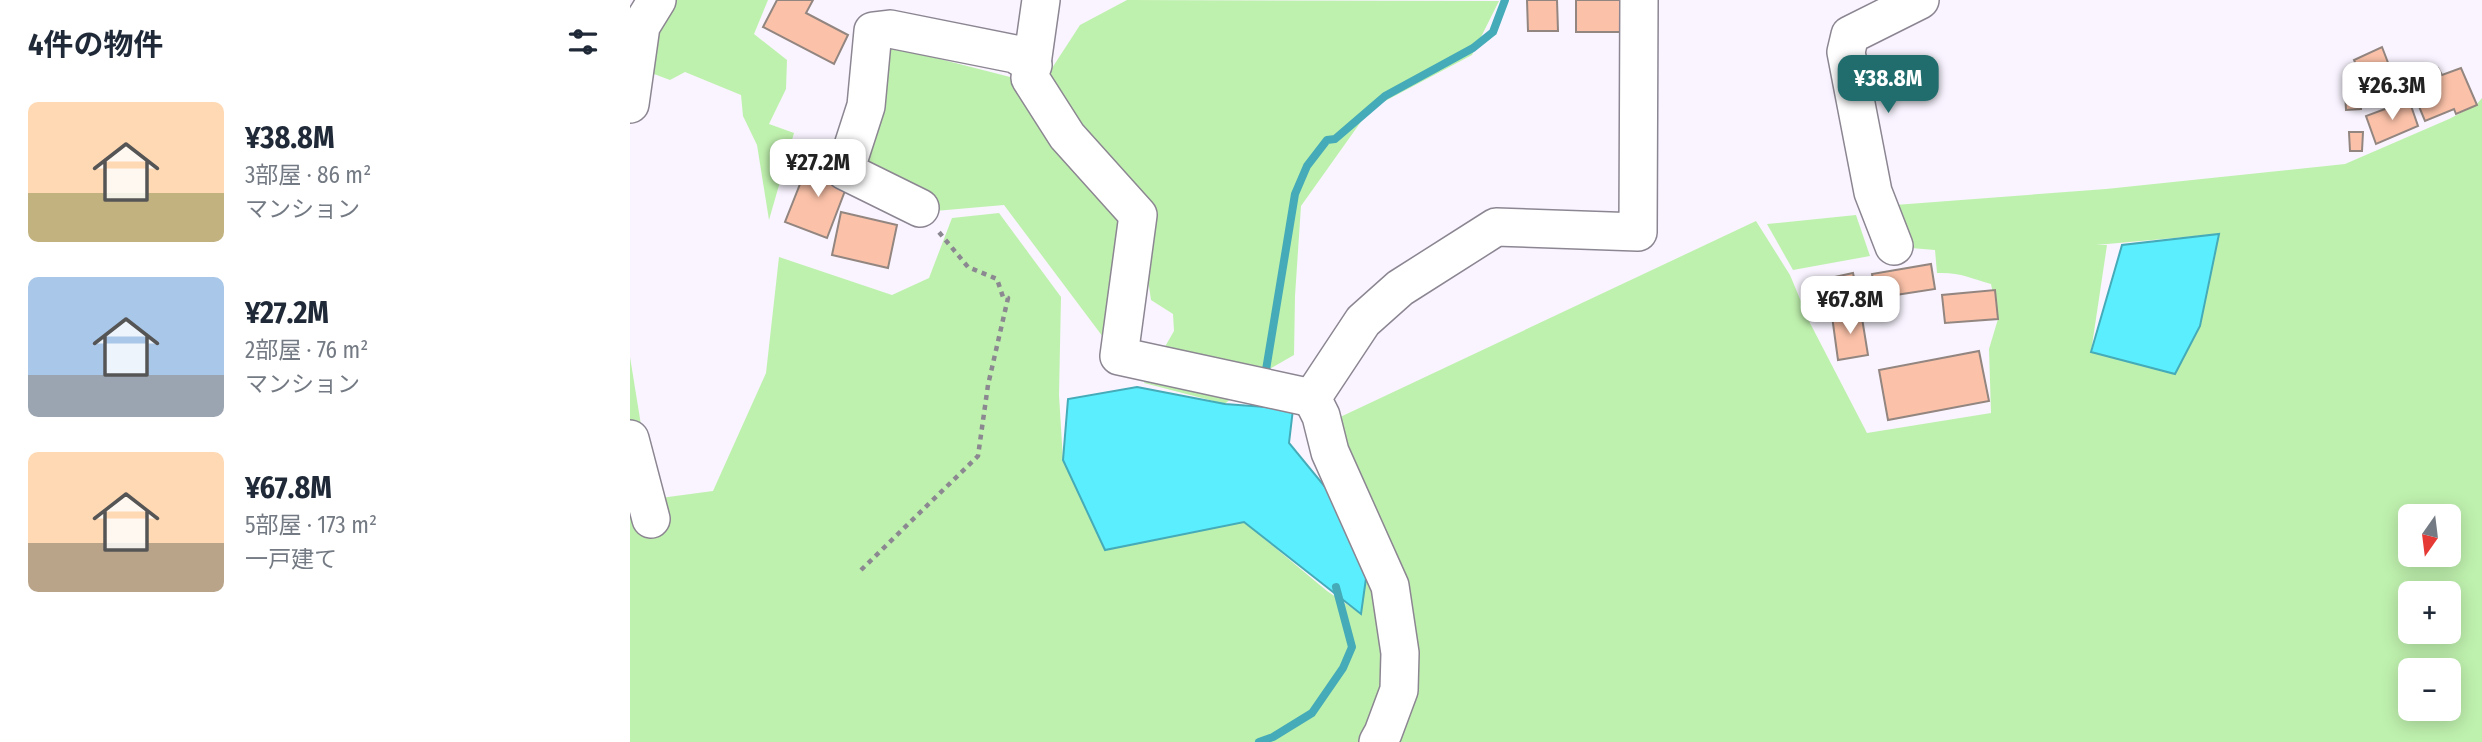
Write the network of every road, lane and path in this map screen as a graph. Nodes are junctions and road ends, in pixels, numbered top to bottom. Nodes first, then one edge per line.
1 (657, 0) edge
2 (1041, 0) edge
3 (1639, 0) edge
4 (1920, 0) edge
5 (1033, 65) junction
6 (630, 104) edge
7 (920, 208) joint
8 (1894, 246) dead end
9 (1312, 398) junction
10 (630, 439) edge
11 (651, 519) dead end
12 (861, 570) dead end
13 (1378, 742) edge

1 - 6 street
2 - 5 street
3 - 9 street
4 - 8 street
5 - 7 street
5 - 9 street
7 - 12 path
9 - 13 street
10 - 11 street

